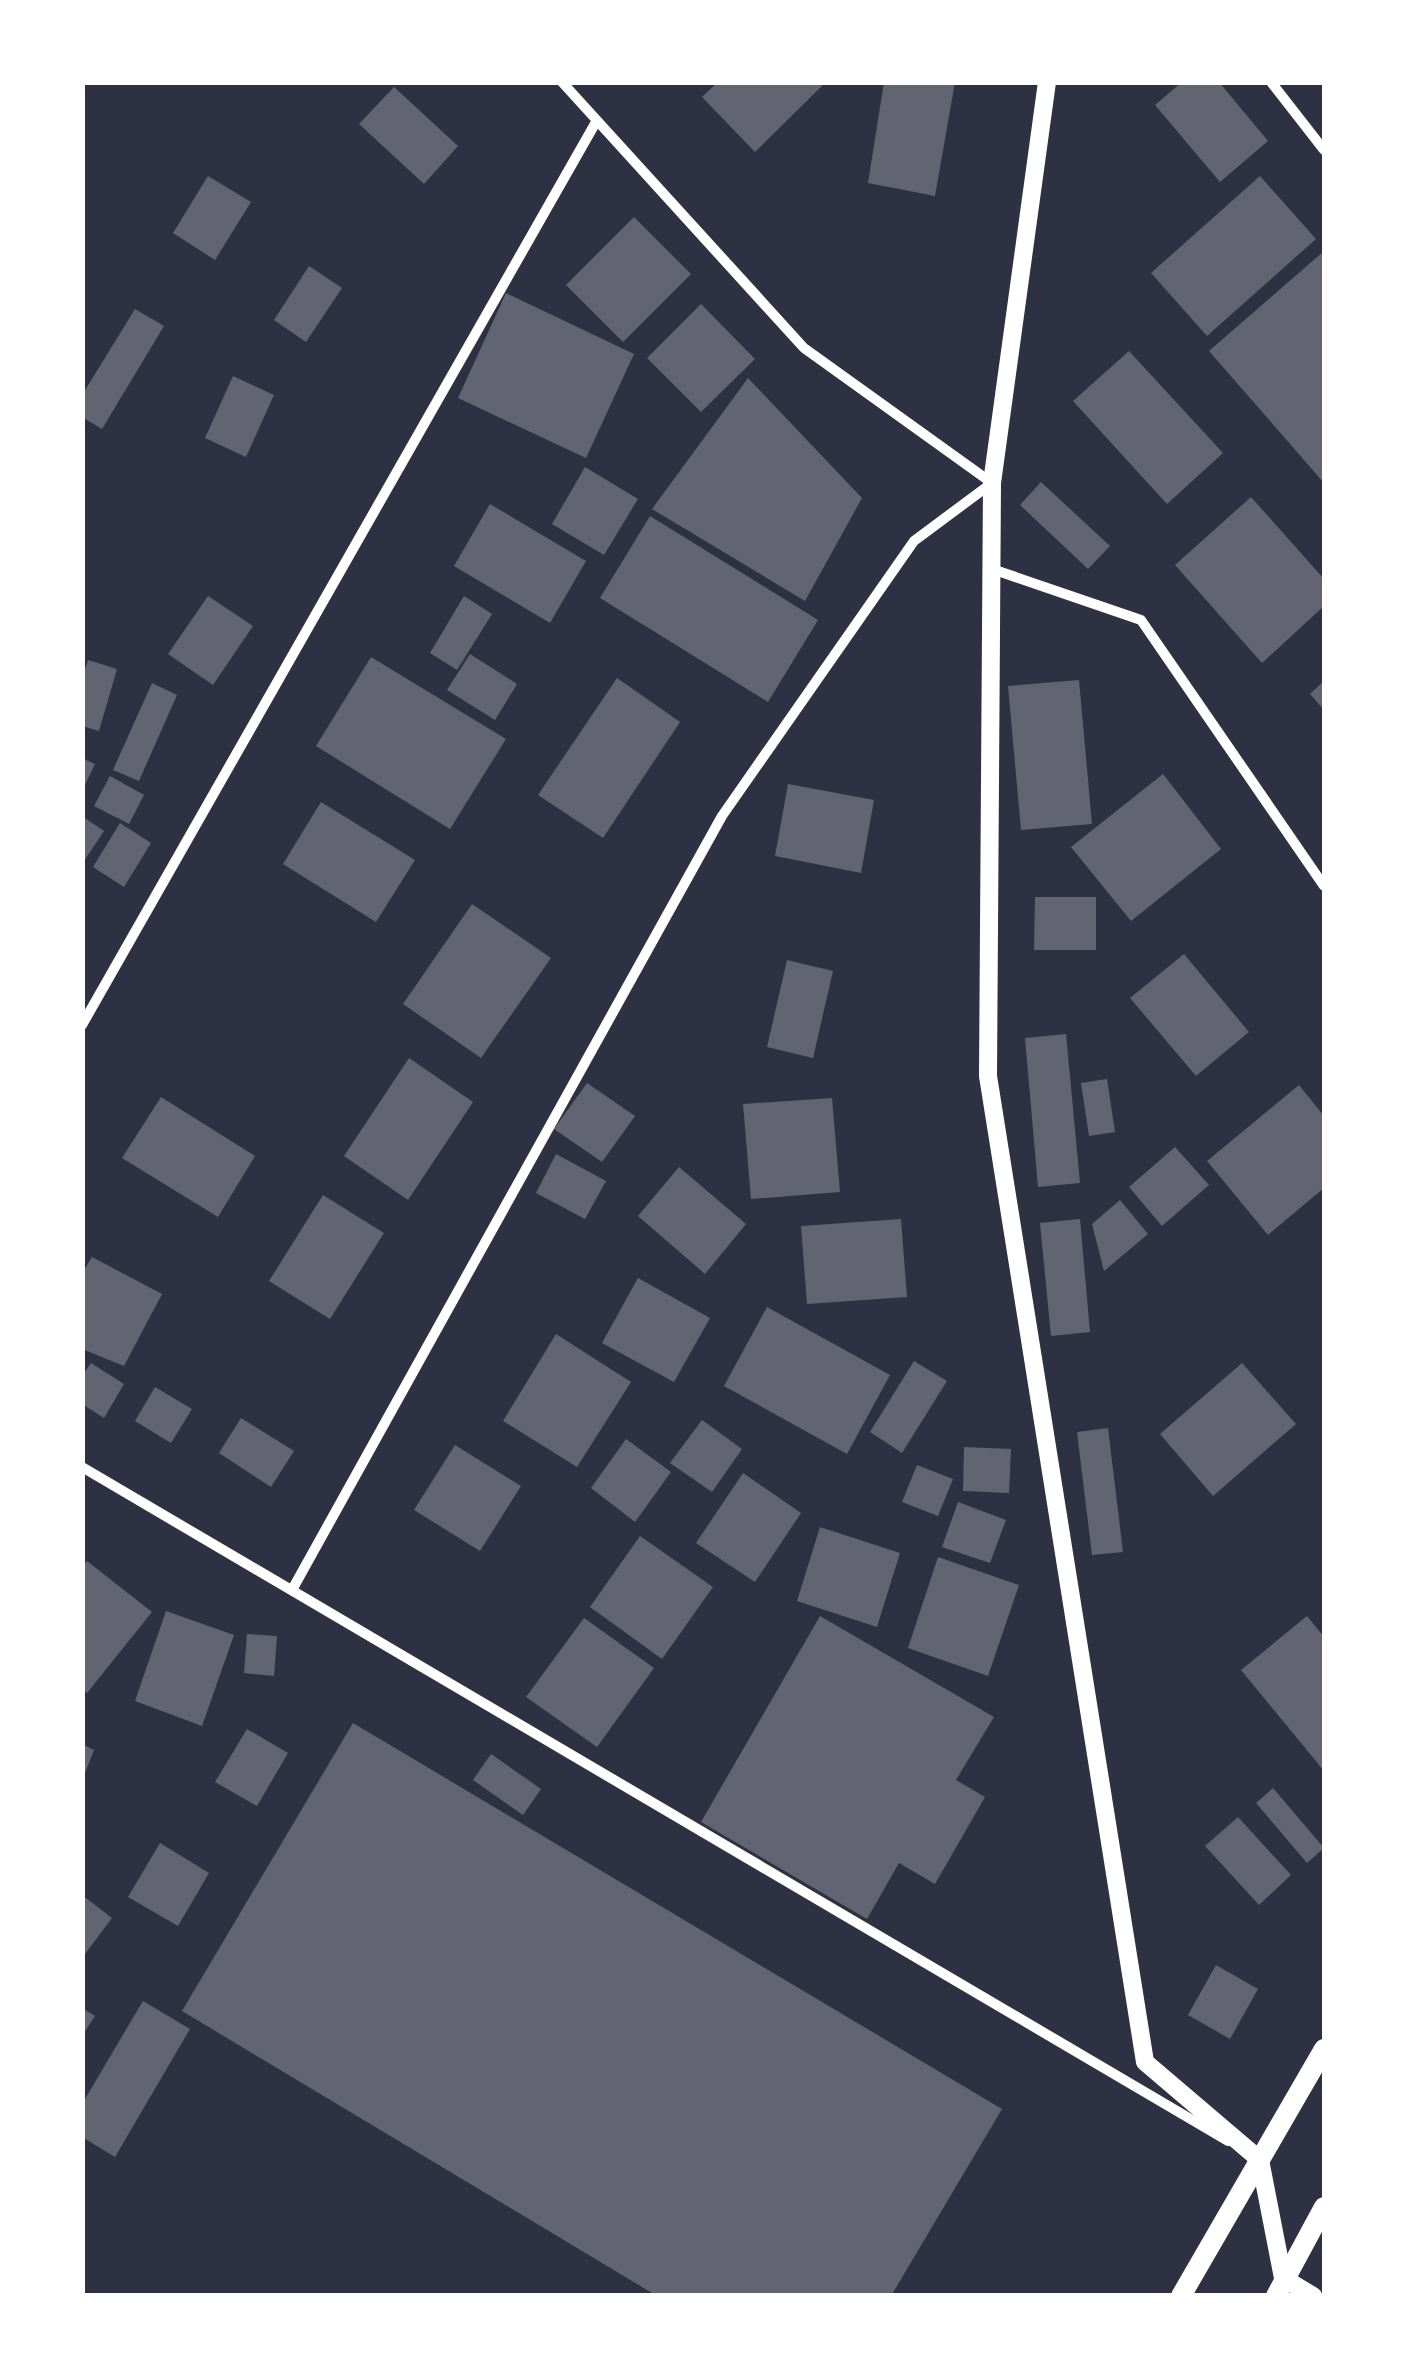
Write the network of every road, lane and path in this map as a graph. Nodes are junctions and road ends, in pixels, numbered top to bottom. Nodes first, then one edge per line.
1 (562, 82) edge
2 (1047, 82) edge
3 (1271, 82) edge
4 (596, 122) junction
5 (1324, 150) edge
6 (992, 484) junction
7 (992, 569) junction
8 (1324, 886) edge
9 (82, 1025) edge
10 (82, 1467) edge
11 (292, 1590) junction
12 (1324, 2049) edge
13 (1260, 2160) junction
14 (1324, 2207) edge
15 (1280, 2287) edge
16 (1181, 2296) edge
17 (1313, 2296) edge

1 - 4 street
2 - 6 street
3 - 5 street
4 - 6 street
4 - 9 street
6 - 7 street
6 - 11 street
7 - 8 street
7 - 13 street
10 - 11 street
11 - 13 street
12 - 13 main road
13 - 15 street
13 - 16 main road
14 - 15 main road
15 - 17 street

